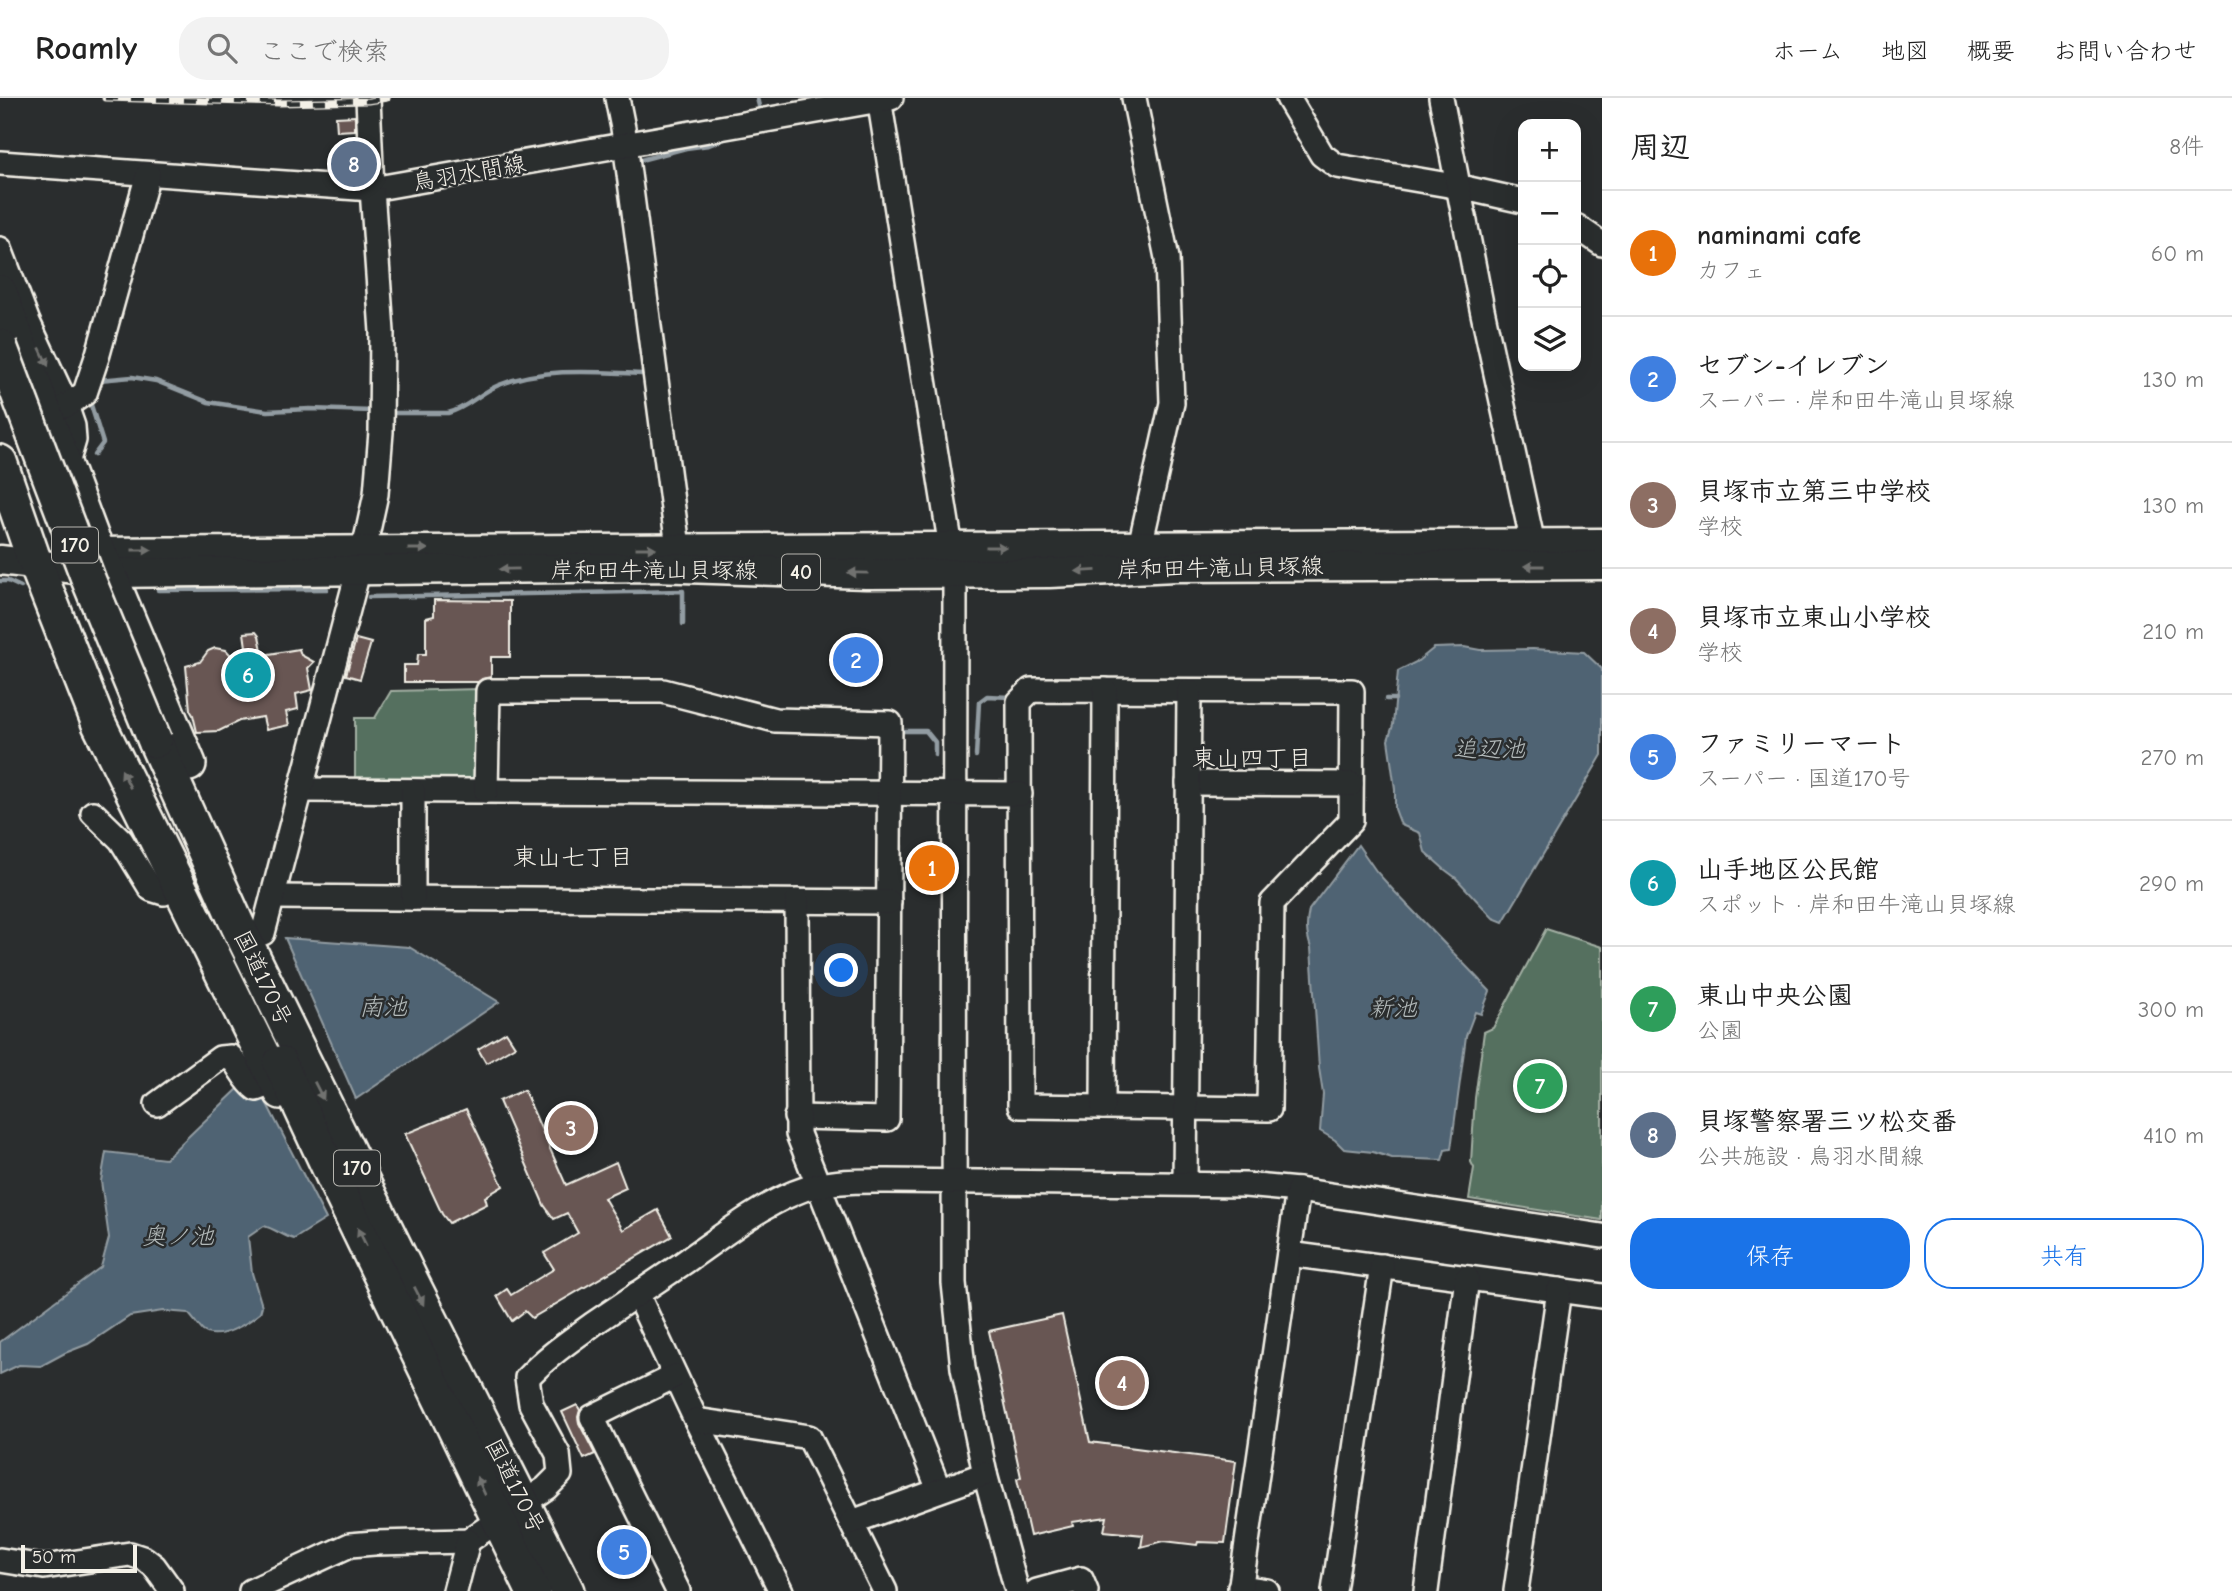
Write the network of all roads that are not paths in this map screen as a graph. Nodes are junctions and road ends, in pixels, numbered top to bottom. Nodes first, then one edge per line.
1 (368, 98) edge
2 (617, 98) edge
3 (1134, 98) edge
4 (1287, 98) edge
5 (1441, 98) edge
6 (883, 99) edge
7 (625, 146) junction
8 (0, 163) edge
9 (148, 174) junction
10 (1460, 187) junction
11 (372, 189) junction
12 (1518, 200) edge
13 (1581, 229) edge
14 (1602, 244) edge
15 (0, 249) edge
16 (3, 318) edge
17 (0, 406) edge
18 (66, 406) junction
19 (0, 463) edge
20 (66, 467) junction
21 (0, 500) edge
22 (1602, 543) edge
23 (1532, 544) junction
24 (1140, 546) junction
25 (678, 547) junction
26 (18, 553) edge
27 (361, 560) junction
28 (953, 560) junction
29 (103, 562) junction
30 (1602, 565) edge
31 (1105, 690) junction
32 (1189, 691) junction
33 (146, 745) junction
34 (1188, 783) junction
35 (1351, 785) junction
36 (301, 790) junction
37 (413, 790) junction
38 (486, 791) junction
39 (889, 794) junction
40 (955, 794) junction
41 (1020, 794) junction
42 (93, 813) dead end
43 (179, 887) junction
44 (273, 897) junction
45 (413, 898) junction
46 (797, 901) junction
47 (889, 902) junction
48 (263, 933) junction
49 (301, 1056) junction
50 (275, 1082) junction
51 (157, 1104) dead end
52 (1102, 1107) junction
53 (1185, 1108) junction
54 (796, 1117) junction
55 (954, 1182) junction
56 (1185, 1183) junction
57 (819, 1185) junction
58 (1298, 1190) junction
59 (340, 1192) junction
60 (1602, 1236) edge
61 (1289, 1254) junction
62 (1382, 1266) junction
63 (1467, 1278) junction
64 (1559, 1290) junction
65 (637, 1294) junction
66 (1602, 1296) edge
67 (675, 1376) junction
68 (696, 1420) junction
69 (985, 1474) junction
70 (939, 1490) junction
71 (511, 1512) junction
72 (852, 1522) junction
73 (468, 1541) junction
74 (0, 1560) edge
75 (1240, 1589) edge
76 (172, 1591) edge
77 (251, 1591) edge
78 (455, 1591) edge
79 (533, 1591) edge
80 (567, 1591) edge
81 (678, 1591) edge
82 (781, 1591) edge
83 (885, 1591) edge
84 (1017, 1591) edge
85 (1037, 1591) edge
86 (1086, 1591) edge
87 (1267, 1591) edge
88 (1334, 1591) edge
89 (1426, 1591) edge
90 (1516, 1591) edge

1 - 11 street
2 - 7 street
3 - 24 street
4 - 10 street
5 - 10 street
6 - 7 street, 鳥羽水間線
6 - 28 street
7 - 11 street, 鳥羽水間線
7 - 25 street
8 - 9 street, 鳥羽水間線
9 - 11 street, 鳥羽水間線
9 - 18 street
10 - 12 street
10 - 23 street
11 - 27 street
13 - 14 street
15 -> 18 street
16 - 20 highway
16 - 33 highway, 国道170号 / 170, bridge
17 - 33 highway, 国道170号 / 170
18 - 20 street
19 - 26 highway
20 - 29 highway
21 - 26 street
22 - 23 main road, 岸和田牛滝山貝塚線 / 40
23 - 24 main road, 岸和田牛滝山貝塚線 / 40
28 -> 24 main road, 岸和田牛滝山貝塚線 / 40
27 -> 25 main road, 岸和田牛滝山貝塚線 / 40
25 - 28 main road, 岸和田牛滝山貝塚線 / 40
26 - 29 main road, 岸和田牛滝山貝塚線 / 40
43 -> 26 highway
28 -> 27 main road, 岸和田牛滝山貝塚線 / 40
27 - 29 main road, 岸和田牛滝山貝塚線 / 40
27 - 36 street
30 -> 28 main road, 岸和田牛滝山貝塚線 / 40
28 - 40 street
29 - 48 highway
31 - 32 street
31 - 41 street
31 - 52 street
32 - 34 street
32 - 35 street
33 - 49 highway, 国道170号 / 170
33 - 59 highway, 国道170号 / 170
34 - 35 street
34 - 53 street
35 - 53 street
36 - 37 street
36 - 44 street
37 - 38 street
37 - 45 street
38 - 39 street
38 - 39 street
39 - 40 street
39 - 47 street
40 - 41 street
40 - 55 street
41 - 52 street
42 - 43 street
43 - 50 highway
44 - 45 street
44 - 48 street
45 - 46 street
46 - 47 street
46 - 54 street
47 - 54 street
48 - 49 highway
49 -> 71 highway, 国道170号 / 170
50 - 51 street
50 - 59 highway
52 - 53 street
53 - 56 street
54 - 57 street
55 - 56 street
55 - 57 street
55 - 69 street
56 - 58 street
57 - 65 street
57 - 70 street
58 - 60 street
58 - 61 street
71 -> 59 highway, 国道170号 / 170
61 - 62 street
61 - 75 street
62 - 63 street
62 - 88 street
63 - 64 street
63 - 89 street
64 - 66 street
64 - 90 street
65 - 67 street
65 - 71 street
67 - 68 street
67 - 81 street
68 - 72 street
68 - 82 street
69 - 70 street
69 - 84 street
70 - 72 street
71 - 73 street
71 - 79 highway, 国道170号 / 170
71 - 80 highway, 国道170号 / 170
72 - 83 street
73 - 77 street
73 - 78 street
74 - 76 street
75 - 87 street
85 - 86 street

